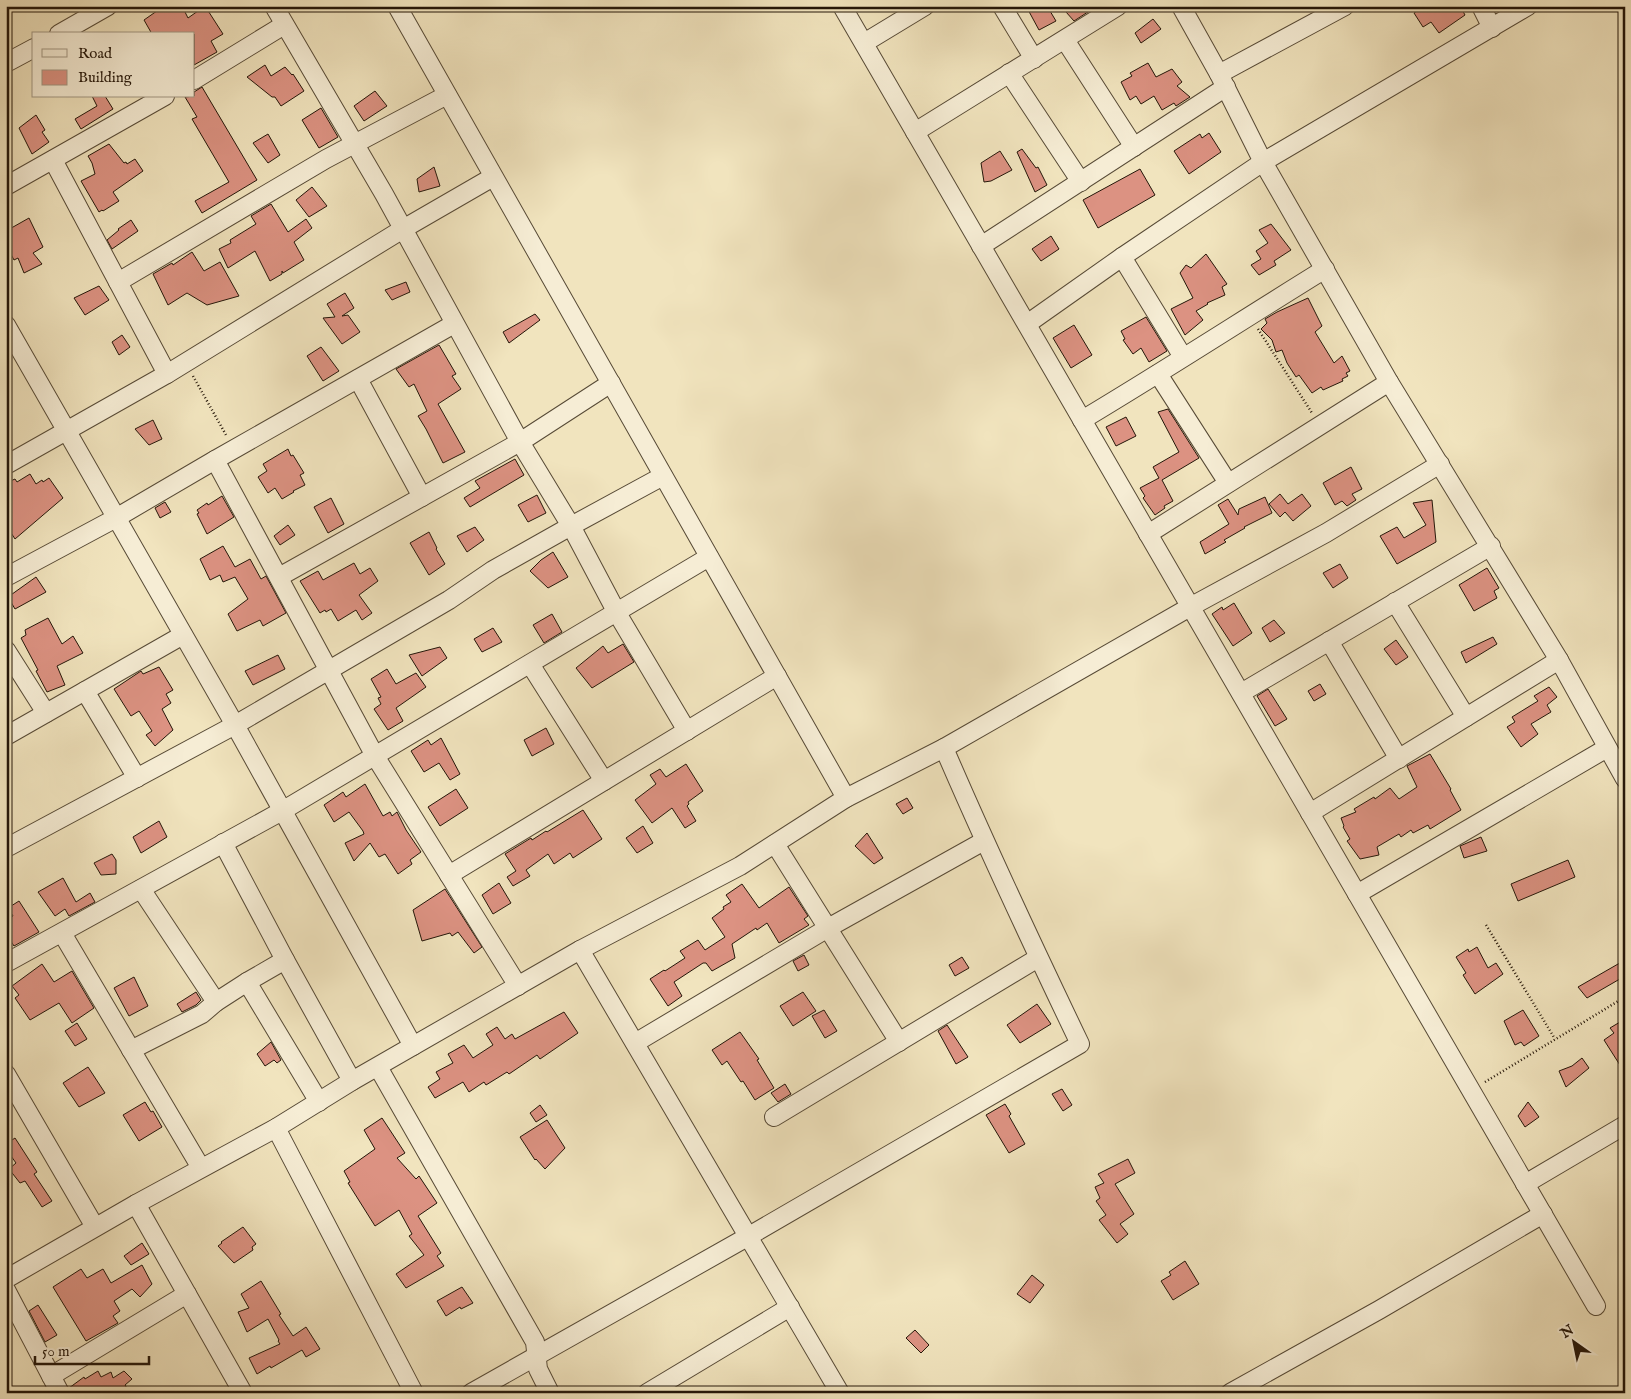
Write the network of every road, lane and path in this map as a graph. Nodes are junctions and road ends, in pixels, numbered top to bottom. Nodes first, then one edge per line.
1 (108, 6) edge
2 (274, 6) edge
3 (397, 6) edge
4 (842, 6) edge
5 (926, 6) edge
6 (1002, 6) edge
7 (1118, 6) edge
8 (1181, 6) edge
9 (1345, 6) edge
10 (1480, 6) edge
11 (1528, 6) edge
12 (284, 25) junction
13 (1492, 28) junction
14 (62, 32) edge
15 (1065, 40) junction
16 (864, 43) junction
17 (32, 49) edge
18 (1034, 59) junction
19 (6, 63) edge
20 (1009, 73) junction
21 (195, 79) edge
22 (1223, 81) junction
23 (447, 95) junction
24 (162, 98) edge
25 (915, 132) junction
26 (355, 143) junction
27 (1134, 147) junction
28 (53, 160) junction
29 (1263, 162) junction
30 (493, 176) junction
31 (1081, 182) junction
32 (6, 186) edge
33 (403, 229) junction
34 (981, 246) junction
35 (1122, 257) junction
36 (1325, 269) junction
37 (118, 282) junction
38 (1249, 315) junction
39 (454, 324) junction
40 (1027, 324) junction
41 (7, 330) edge
42 (1183, 357) junction
43 (186, 363) junction
44 (168, 374) junction
45 (1158, 374) junction
46 (358, 379) junction
47 (1389, 382) junction
48 (611, 383) junction
49 (1082, 420) junction
50 (1320, 425) junction
51 (66, 430) junction
52 (520, 442) junction
53 (234, 449) junction
54 (215, 460) junction
55 (1440, 464) junction
56 (6, 465) edge
57 (663, 476) junction
58 (1228, 483) junction
59 (422, 497) junction
60 (116, 518) junction
61 (571, 526) junction
62 (1148, 534) junction
63 (1491, 546) junction
64 (709, 557) junction
65 (8, 571) edge
66 (279, 578) junction
67 (1396, 602) junction
68 (1190, 607) junction
69 (617, 612) junction
70 (183, 635) junction
71 (1329, 641) junction
72 (6, 650) edge
73 (1559, 660) junction
74 (530, 664) junction
75 (329, 670) junction
76 (777, 676) junction
77 (85, 691) junction
78 (1240, 693) junction
79 (46, 713) junction
80 (1466, 717) junction
81 (235, 725) junction
82 (687, 731) junction
83 (6, 736) edge
84 (944, 748) junction
85 (1607, 748) junction
86 (376, 756) junction
87 (1399, 758) junction
88 (137, 778) junction
89 (1625, 779) edge
90 (604, 781) junction
91 (846, 798) junction
92 (282, 811) junction
93 (1310, 813) junction
94 (984, 840) junction
95 (223, 843) junction
96 (775, 844) junction
97 (6, 848) edge
98 (449, 875) junction
99 (141, 889) junction
100 (1357, 894) junction
101 (1486, 925) dead end
102 (828, 928) junction
103 (62, 933) junction
104 (580, 950) junction
105 (1038, 958) junction
106 (285, 960) junction
107 (6, 964) edge
108 (247, 982) junction
109 (518, 986) junction
110 (1625, 998) edge
111 (216, 1002) junction
112 (1555, 1039) junction
113 (899, 1042) junction
114 (635, 1043) junction
115 (413, 1046) junction
116 (131, 1050) junction
117 (378, 1067) junction
118 (6, 1074) edge
119 (352, 1081) junction
120 (1471, 1090) junction
121 (319, 1102) junction
122 (774, 1117) dead end
123 (1625, 1125) edge
124 (276, 1128) junction
125 (201, 1168) junction
126 (1525, 1184) junction
127 (136, 1204) junction
128 (1543, 1214) junction
129 (95, 1227) junction
130 (749, 1236) junction
131 (6, 1279) edge
132 (6, 1290) edge
133 (187, 1294) junction
134 (1596, 1306) dead end
135 (790, 1307) junction
136 (535, 1357) junction
137 (51, 1376) junction
138 (60, 1393) edge
139 (242, 1393) edge
140 (414, 1393) edge
141 (471, 1393) edge
142 (550, 1393) edge
143 (647, 1393) edge
144 (840, 1393) edge
145 (1230, 1393) edge

1 - 14 street
2 - 12 street
3 - 23 street
4 - 16 street
5 - 16 street
6 - 18 street
7 - 15 street
8 - 22 street
9 - 22 street
10 - 13 street
11 - 13 street
12 - 21 street
12 - 26 street
13 - 29 street
15 - 18 street
15 - 27 street
16 - 25 street
17 - 19 street
18 - 20 street
20 - 25 street
20 - 31 street
22 - 27 street
22 - 29 street
23 - 26 street
23 - 30 street
24 - 28 street
25 - 34 street
26 - 33 street
26 - 37 street
27 - 31 street
28 - 32 street
28 - 37 street
29 - 35 street
29 - 36 street
30 - 33 street
30 - 48 street
31 - 34 street
33 - 39 street
33 - 43 street
34 - 40 street
35 - 40 street
35 - 42 street
36 - 38 street
36 - 47 street
37 - 44 street
38 - 42 street
38 - 50 path
39 - 46 street
39 - 52 street
40 - 49 street
41 - 51 street
42 - 45 street
43 - 44 street
43 - 53 path
44 - 51 street
45 - 49 street
45 - 58 street
46 - 53 street
46 - 59 street
47 - 50 street
47 - 55 street
48 - 52 street
48 - 57 street
49 - 62 street
50 - 58 street
51 - 56 street
51 - 60 street
52 - 59 street
52 - 61 street
53 - 54 street
54 - 60 street
54 - 66 street
55 - 63 street
55 - 68 street
57 - 61 street
57 - 64 street
58 - 62 street
59 - 66 street
60 - 65 street
60 - 70 street
61 - 69 street
61 - 75 street
62 - 68 street
63 - 67 street
63 - 73 street
64 - 69 street
64 - 76 street
66 - 75 street
67 - 71 street
67 - 80 street
68 - 78 street
68 - 84 street
69 - 74 street
69 - 82 street
70 - 77 street
70 - 81 street
71 - 78 street
71 - 87 street
72 - 79 street
73 - 80 street
73 - 85 street
74 - 86 street
74 - 90 street
75 - 81 street
75 - 86 street
76 - 82 street
76 - 91 street
77 - 79 street
77 - 88 street
78 - 93 street
79 - 83 street
80 - 87 street
81 - 88 street
81 - 92 street
82 - 90 street
84 - 91 street
84 - 94 street
85 - 89 street
85 - 100 street
86 - 92 street
86 - 98 street
87 - 93 street
88 - 97 street
90 - 98 street
91 - 96 street
92 - 95 street
92 - 115 street
93 - 100 street
94 - 102 street
94 - 105 street
95 - 99 street
95 - 106 street
96 - 102 street
96 - 104 street
98 - 109 street
99 - 103 street
99 - 111 street
100 - 120 street
101 - 112 path
102 - 113 street
102 - 114 street
103 - 107 street
103 - 116 street
104 - 109 street
104 - 114 street
105 - 113 street
105 - 130 street
106 - 108 street
106 - 119 street
108 - 111 street
108 - 121 street
109 - 115 street
110 - 112 path
111 - 116 street
112 - 120 path
113 - 122 street
114 - 130 street
115 - 117 street
116 - 125 street
117 - 119 street
117 - 136 street
118 - 129 street
119 - 121 street
120 - 126 street
121 - 124 street
123 - 126 street
124 - 125 street
124 - 140 street
125 - 127 street
126 - 128 street
127 - 129 street
127 - 133 street
128 - 134 street
128 - 145 street
129 - 131 street
130 - 135 street
130 - 136 street
132 - 137 street
133 - 137 street
133 - 139 street
135 - 143 street
135 - 144 street
136 - 141 street
136 - 142 street
137 - 138 street

